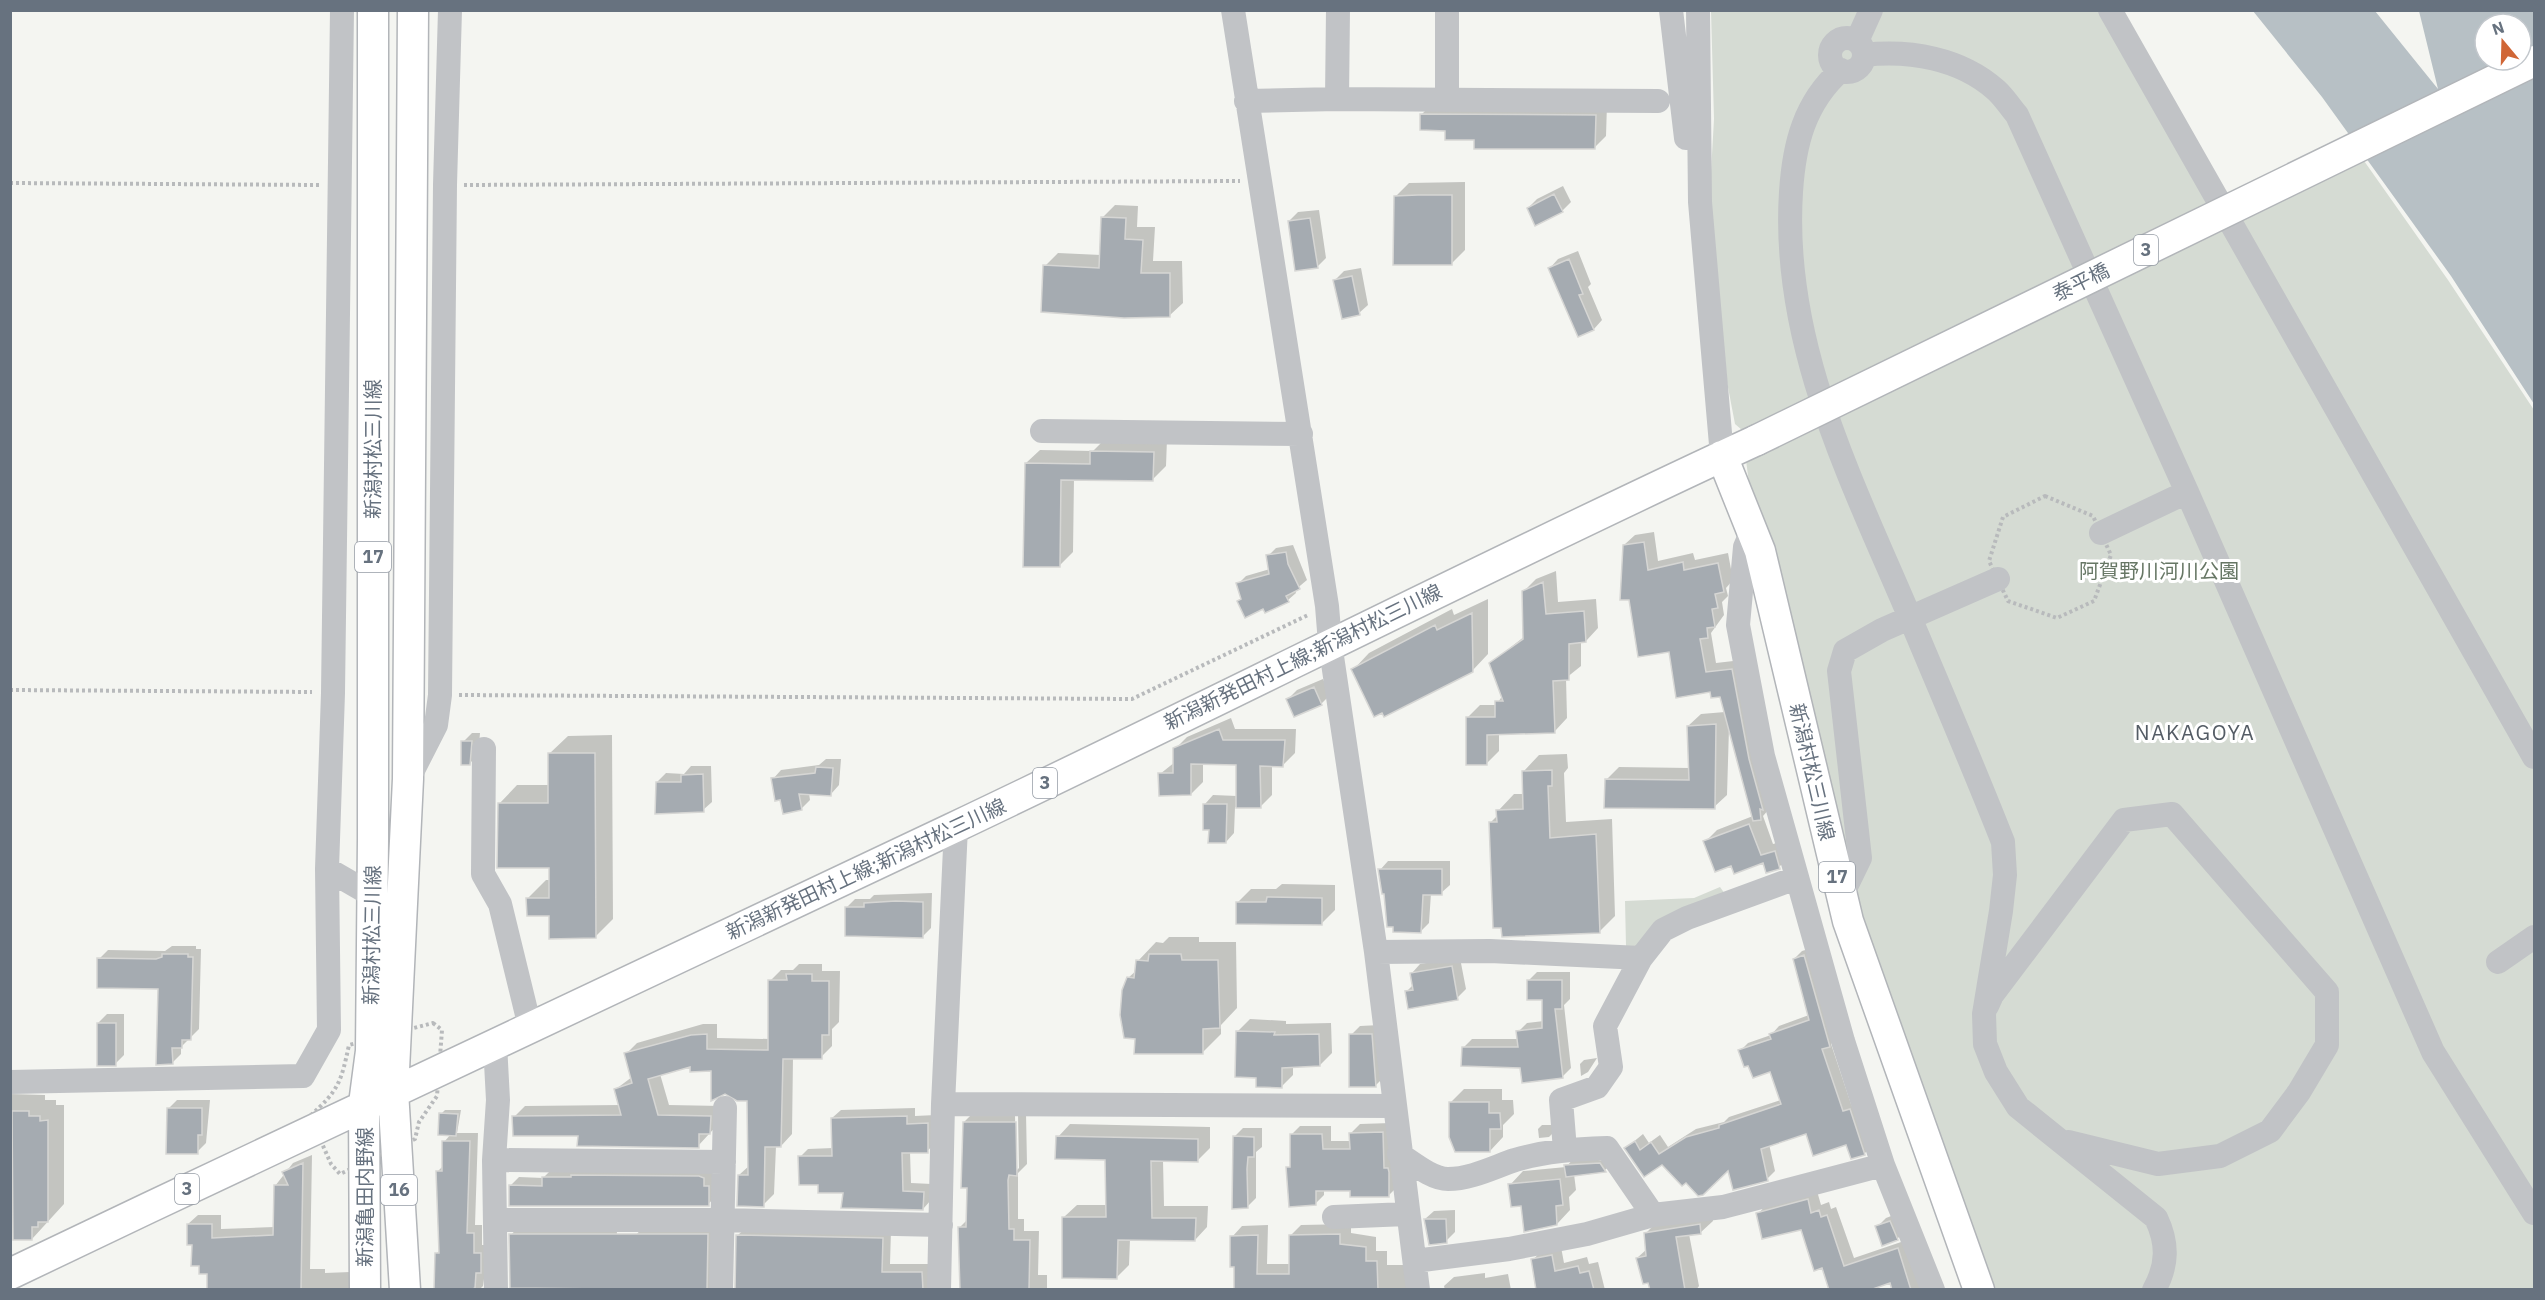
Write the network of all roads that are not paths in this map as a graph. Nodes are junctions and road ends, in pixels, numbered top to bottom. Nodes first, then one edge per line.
1 (342, 10) edge
2 (373, 10) edge
3 (412, 10) edge
4 (450, 10) edge
5 (1233, 10) edge
6 (1338, 10) edge
7 (1447, 10) edge
8 (1671, 10) edge
9 (1698, 10) edge
10 (1871, 10) edge
11 (2110, 10) edge
12 (1861, 48) junction
13 (2535, 61) edge
14 (1337, 99) junction
15 (1447, 100) junction
16 (1246, 101) junction
17 (1658, 101) dead end
18 (1700, 179) junction
19 (1042, 431) dead end
20 (1301, 434) junction
21 (1722, 456) junction
22 (2187, 492) junction
23 (1752, 531) junction
24 (2101, 533) road end
25 (1998, 579) road end
26 (1910, 619) junction
27 (1330, 643) junction
28 (484, 749) dead end
29 (2535, 757) edge
30 (408, 779) junction
31 (956, 827) junction
32 (327, 869) junction
33 (1796, 878) junction
34 (372, 895) junction
35 (1842, 896) junction
36 (2535, 937) edge
37 (1376, 952) junction
38 (1641, 958) junction
39 (2498, 962) dead end
40 (1984, 1014) junction
41 (530, 1028) junction
42 (495, 1044) junction
43 (10, 1082) edge
44 (393, 1091) junction
45 (364, 1104) junction
46 (943, 1104) junction
47 (1394, 1106) junction
48 (725, 1108) dead end
49 (2054, 1137) junction
50 (1565, 1150) junction
51 (1400, 1154) junction
52 (494, 1160) junction
53 (724, 1162) junction
54 (1883, 1165) junction
55 (2535, 1213) edge
56 (1407, 1214) junction
57 (1653, 1215) junction
58 (1334, 1217) dead end
59 (495, 1220) junction
60 (723, 1220) junction
61 (941, 1225) junction
62 (1415, 1261) junction
63 (10, 1274) edge
64 (365, 1290) edge
65 (405, 1290) edge
66 (496, 1290) edge
67 (721, 1290) edge
68 (939, 1290) edge
69 (1418, 1290) edge
70 (1933, 1290) edge
71 (1979, 1290) edge
72 (2154, 1290) edge

1 - 32 street
2 - 34 main road, 新潟村松三川線 / 17
3 - 30 main road, 新潟村松三川線 / 17
4 - 30 street
5 - 16 street
6 - 14 street
7 - 15 street
8 - 18 street
9 - 18 street
10 - 12 street
11 - 29 street
12 - 22 street
12 - 26 street
13 - 21 main road, 泰平橋 / 3, bridge
14 - 15 street
14 - 16 street
15 - 17 street
16 - 20 street
18 - 21 street
19 - 20 street
20 - 27 street
21 - 23 main road, 新潟村松三川線 / 17
21 - 27 main road, 新潟新発田村上線;新潟村松三川線 / 3
22 - 24 street
22 - 55 street
23 - 33 street
23 - 35 main road, 新潟村松三川線 / 17
25 - 26 street
26 - 35 street
26 - 40 street
27 - 31 main road, 新潟新発田村上線;新潟村松三川線 / 3
27 - 37 street
28 - 41 street
30 - 44 main road, 新潟村松三川線 / 17
31 - 41 main road, 新潟新発田村上線;新潟村松三川線 / 3
31 - 46 street
32 - 34 street
32 - 43 street
33 - 38 street
33 - 54 street
34 - 45 main road, 新潟村松三川線 / 17
35 - 71 main road, 新潟村松三川線 / 17
36 - 39 street
37 - 38 street
37 - 47 street
38 - 50 street
40 - 49 street
40 - 49 street
41 - 42 main road, 新潟新発田村上線;新潟村松三川線 / 3
42 - 44 main road, 新潟新発田村上線;新潟村松三川線 / 3
42 - 52 street
44 - 45 main road, 新潟新発田村上線;新潟村松三川線 / 3
44 - 65 main road, 新潟亀田内野線 / 16
45 - 63 main road, 3
45 - 64 main road, 新潟亀田内野線 / 16
46 - 47 street
46 - 61 street
47 - 51 street
48 - 53 street
49 - 72 street
50 - 51 street
50 - 57 street
51 - 56 street
52 - 53 street
52 - 59 street
53 - 60 street
54 - 57 street
54 - 70 street
56 - 58 street
56 - 62 street
57 - 62 street
59 - 60 street
59 - 66 street
60 - 61 street
60 - 67 street
61 - 68 street
62 - 69 street

